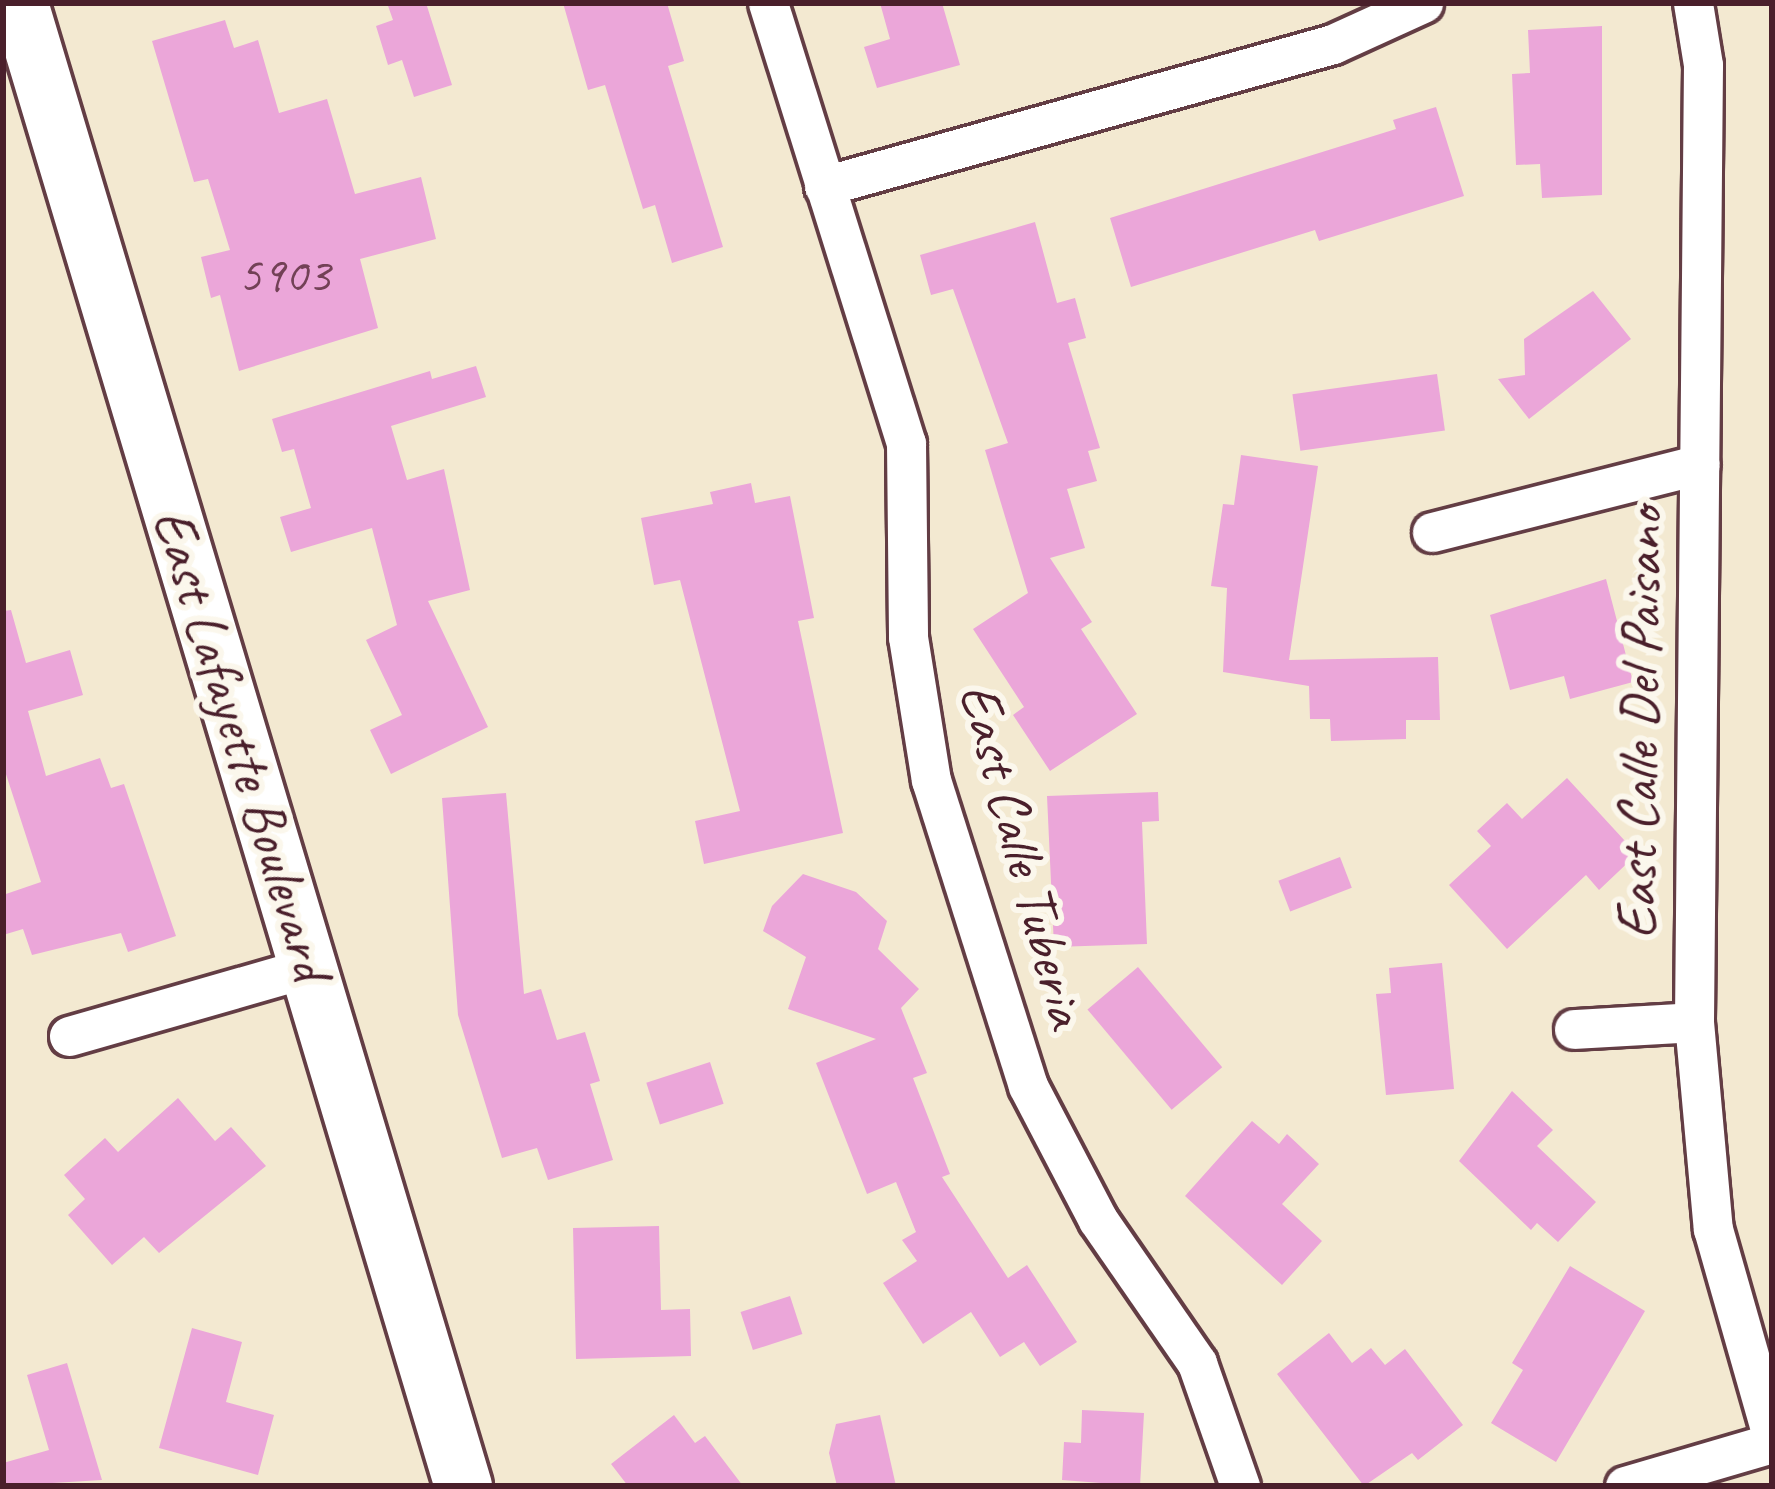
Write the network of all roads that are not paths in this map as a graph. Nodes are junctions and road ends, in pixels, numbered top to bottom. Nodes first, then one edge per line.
1 (19, 3) edge
2 (768, 3) edge
3 (1423, 3) edge
4 (1693, 3) edge
5 (824, 186) junction
6 (1700, 464) junction
7 (1432, 532) dead end
8 (310, 967) junction
9 (1694, 1022) junction
10 (1574, 1029) dead end
11 (69, 1036) dead end
12 (1772, 1439) edge
13 (463, 1486) edge
14 (1240, 1486) edge
15 (1625, 1486) edge

1 - 8 street, East Lafayette Boulevard
2 - 5 street, East Calle Tuberia
3 - 5 street
4 - 6 street, East Calle Del Paisano
5 - 14 street, East Calle Tuberia
6 - 7 street
6 - 9 street, East Calle Del Paisano
8 - 11 street
8 - 13 street, East Lafayette Boulevard
9 - 10 street
9 - 12 street, East Calle Del Paisano
12 - 15 street

